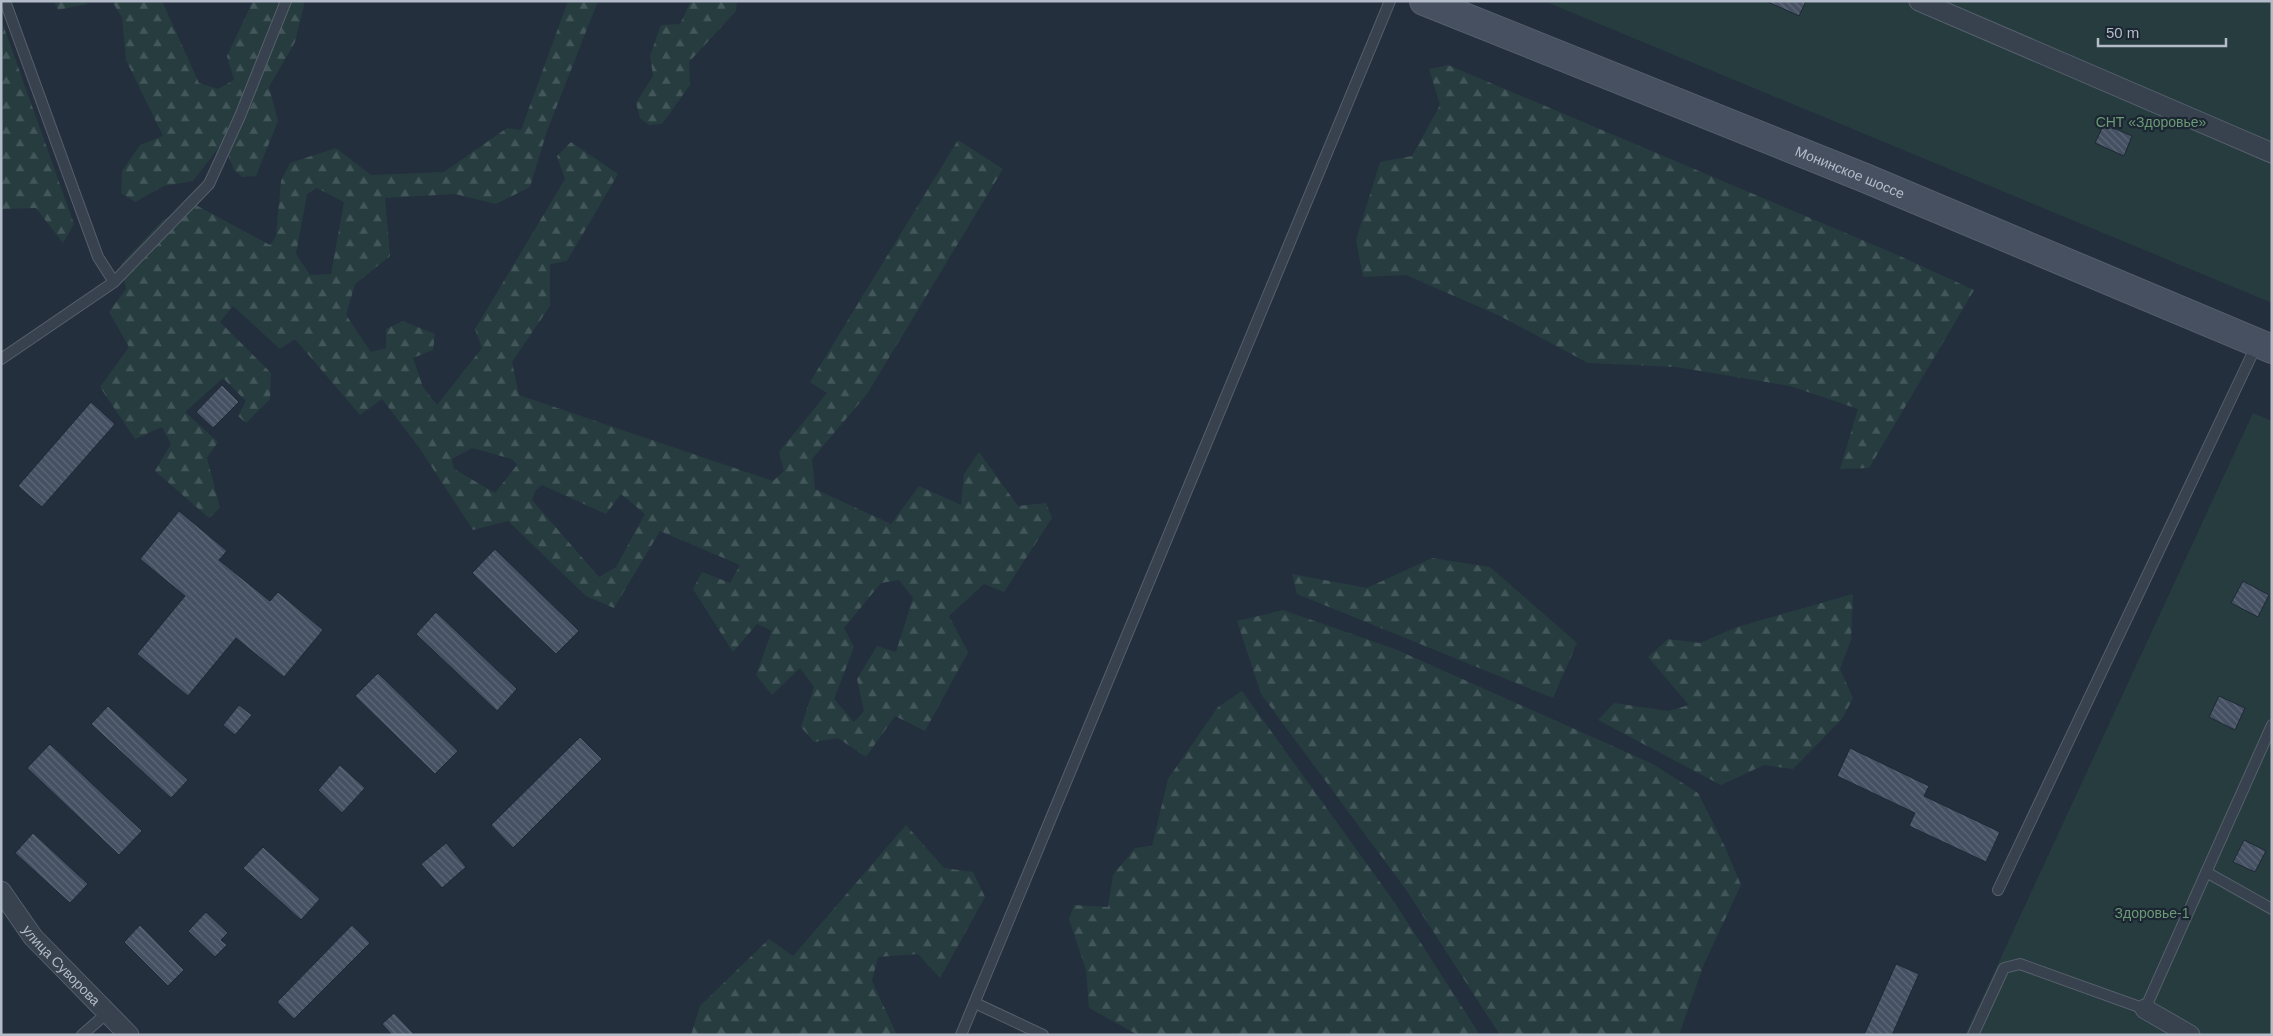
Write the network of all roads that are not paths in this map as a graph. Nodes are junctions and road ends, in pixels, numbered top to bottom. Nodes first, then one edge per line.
1 (5, 1) edge
2 (286, 1) edge
3 (1390, 1) edge
4 (1424, 1) edge
5 (1919, 1) edge
6 (2272, 153) edge
7 (114, 282) junction
8 (2265, 346) edge
9 (1, 360) edge
10 (2272, 725) edge
11 (2267, 748) edge
12 (2206, 872) junction
13 (1998, 890) dead end
14 (1, 891) edge
15 (2272, 909) edge
16 (976, 1003) junction
17 (2145, 1009) junction
18 (107, 1013) junction
19 (82, 1035) edge
20 (128, 1035) edge
21 (961, 1035) edge
22 (1043, 1035) edge
23 (1973, 1035) edge
24 (2190, 1035) edge

1 - 7 lane
2 - 7 lane
3 - 16 lane
4 - 8 main road, Монинское шоссе
5 - 6 street
7 - 9 lane
8 - 13 lane
10 - 11 lane
11 - 12 lane
12 - 15 lane
12 - 17 lane
14 - 18 street, улица Суворова
16 - 21 lane
16 - 22 lane
17 - 23 lane
17 - 24 street
18 - 19 lane
18 - 20 street, улица Суворова

